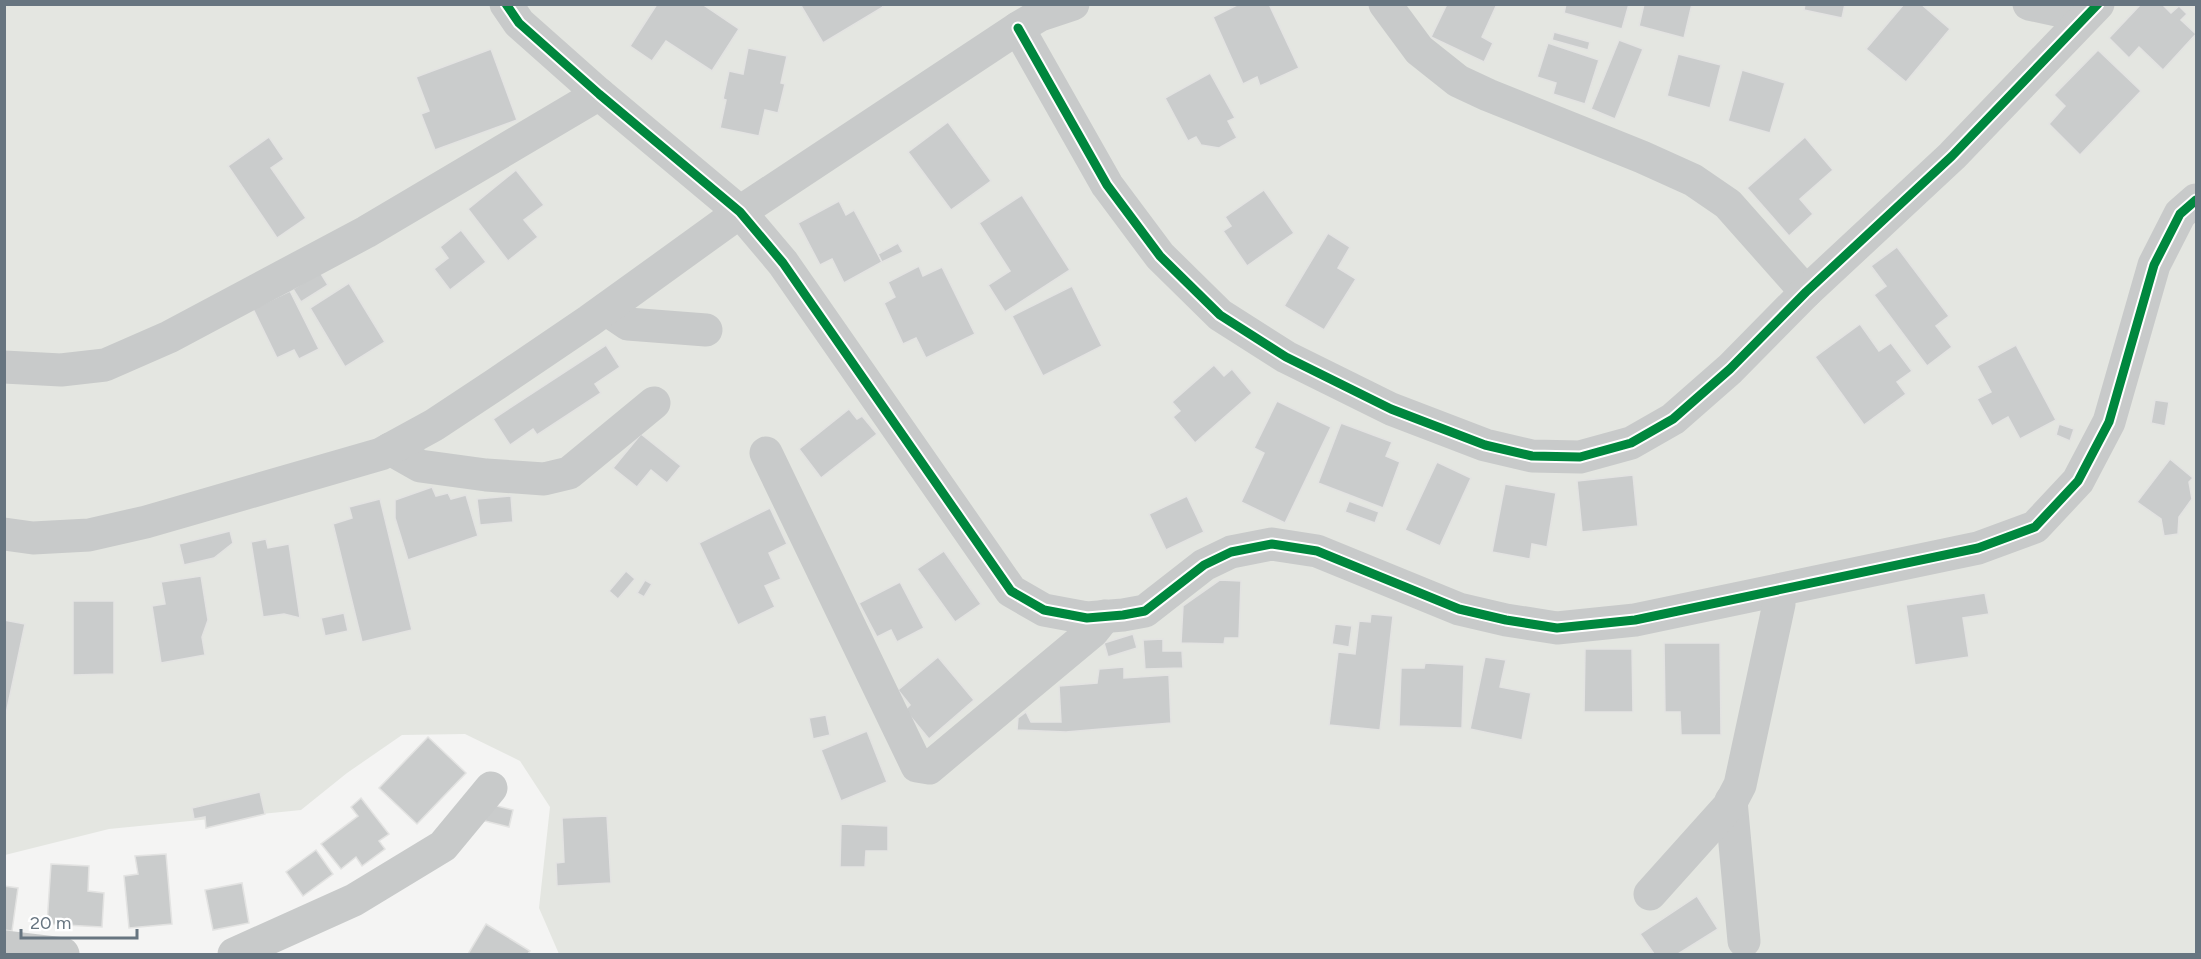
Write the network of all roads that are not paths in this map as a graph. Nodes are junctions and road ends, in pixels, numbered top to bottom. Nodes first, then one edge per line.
1 (506, 4) edge
2 (1072, 4) edge
3 (1385, 4) edge
4 (2029, 4) edge
5 (2092, 10) edge
6 (1029, 16) edge
7 (599, 93) junction
8 (2196, 200) edge
9 (740, 212) junction
10 (1806, 292) junction
11 (606, 309) junction
12 (706, 330) dead end
13 (4, 367) edge
14 (654, 403) dead end
15 (390, 449) junction
16 (766, 453) dead end
17 (4, 534) edge
18 (1779, 590) junction
19 (1105, 616) junction
20 (491, 788) dead end
21 (1731, 801) junction
22 (1650, 894) dead end
23 (1744, 941) dead end
24 (4, 947) edge
25 (63, 954) edge
26 (234, 954) edge

1 - 7 street
2 - 6 street
3 - 10 street
4 - 5 street
5 - 10 street
6 - 9 street
6 - 10 street
7 - 9 street
7 - 13 street
8 - 18 street
9 - 11 street
9 - 19 street
11 - 12 street
11 - 15 street
14 - 15 street
15 - 17 street
16 - 19 street
18 - 19 street
18 - 21 street
20 - 26 street
21 - 22 street
21 - 23 street
24 - 25 street

